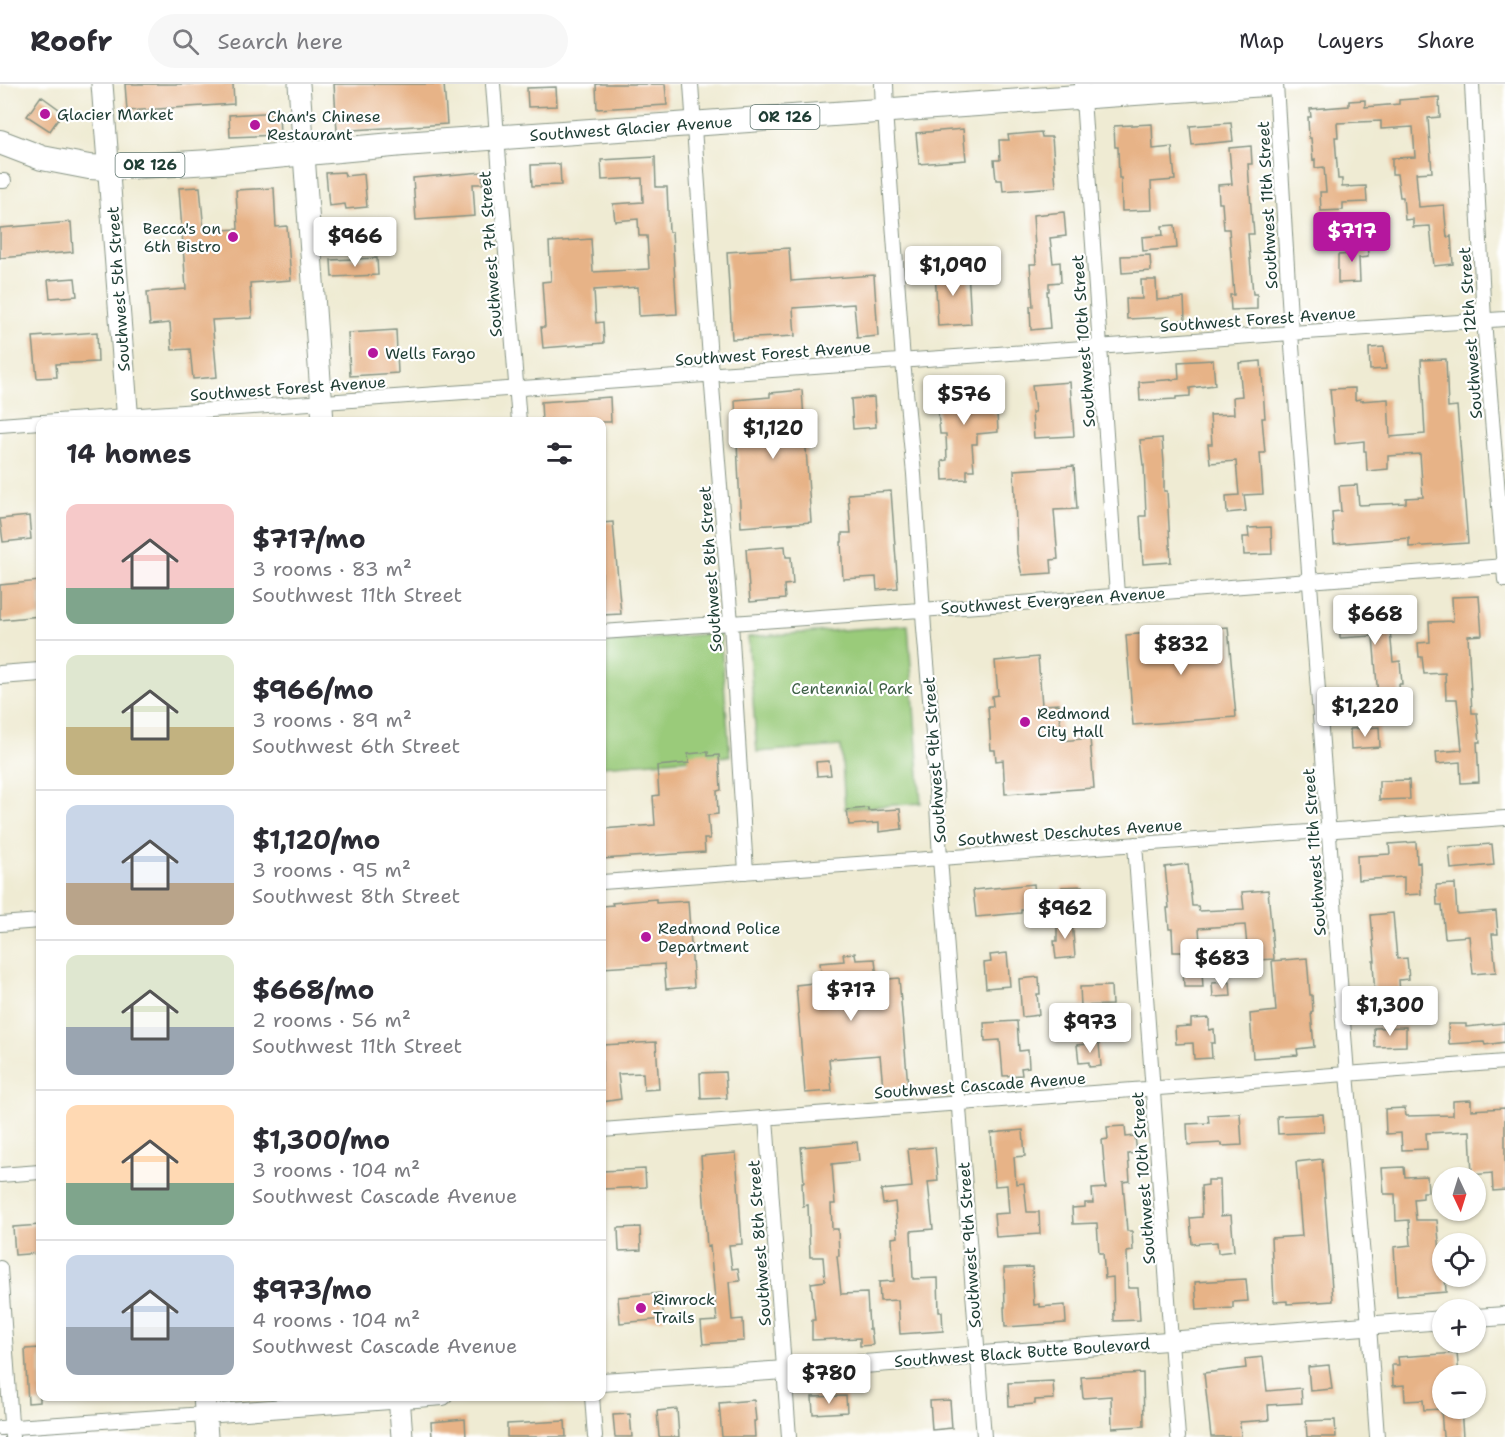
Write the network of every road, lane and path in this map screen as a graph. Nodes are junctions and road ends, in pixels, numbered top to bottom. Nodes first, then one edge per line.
1 (102, 84) edge
2 (299, 84) edge
3 (493, 84) edge
4 (691, 84) edge
5 (884, 84) edge
6 (1266, 84) edge
7 (1276, 84) edge
8 (1472, 84) edge
9 (1083, 90) edge
10 (885, 111) junction
11 (694, 124) junction
12 (497, 137) junction
13 (0, 142) edge
14 (304, 154) junction
15 (108, 168) junction
16 (1505, 319) edge
17 (1484, 320) junction
18 (1291, 333) junction
19 (1099, 347) junction
20 (903, 361) junction
21 (711, 374) junction
22 (516, 388) junction
23 (322, 412) edge
24 (128, 417) edge
25 (160, 417) edge
26 (519, 417) edge
27 (36, 422) edge
28 (0, 424) edge
29 (1505, 571) edge
30 (1309, 581) junction
31 (1117, 595) junction
32 (923, 610) junction
33 (732, 623) junction
34 (606, 632) edge
35 (36, 672) edge
36 (0, 675) edge
37 (1505, 818) edge
38 (1329, 831) junction
39 (1136, 844) junction
40 (940, 858) junction
41 (746, 872) junction
42 (606, 882) edge
43 (36, 921) edge
44 (0, 924) edge
45 (1505, 1062) edge
46 (1347, 1074) junction
47 (1154, 1088) junction
48 (959, 1103) junction
49 (766, 1118) junction
50 (606, 1130) edge
51 (36, 1172) edge
52 (0, 1175) edge
53 (0, 1268) edge
54 (1505, 1316) edge
55 (1486, 1317) edge
56 (1432, 1321) edge
57 (1370, 1326) junction
58 (1171, 1341) junction
59 (978, 1356) junction
60 (785, 1370) junction
61 (606, 1382) edge
62 (316, 1401) edge
63 (399, 1401) edge
64 (592, 1401) edge
65 (205, 1405) edge
66 (8, 1431) edge
67 (207, 1437) edge
68 (402, 1437) edge
69 (595, 1437) edge
70 (789, 1437) edge
71 (984, 1437) edge
72 (1178, 1437) edge
73 (1377, 1437) edge

1 - 15 main road, Southwest 5th Street
2 - 14 main road
3 - 12 street, Southwest 7th Street
4 - 11 street, Southwest 8th Street
5 - 10 street, Southwest 9th Street
6 - 9 highway, Southwest Glacier Avenue / OR 126
7 - 18 street, Southwest 11th Street
8 - 17 street, Southwest 12th Street
9 - 10 highway, Southwest Glacier Avenue / OR 126
9 - 19 street, Southwest 10th Street
10 - 11 highway, Southwest Glacier Avenue / OR 126
10 - 20 street, Southwest 9th Street
11 - 12 highway, Southwest Glacier Avenue / OR 126
11 - 21 street, Southwest 8th Street
12 - 14 highway, Southwest Glacier Avenue / OR 126
12 - 22 street, Southwest 7th Street
13 - 15 highway, Southwest Glacier Avenue / OR 126
14 - 15 highway, Southwest Glacier Avenue / OR 126
14 - 23 main road
15 - 24 main road, Southwest 5th Street
16 - 17 street, Southwest Forest Avenue
17 - 18 street, Southwest Forest Avenue
17 - 29 street, Southwest 12th Street
18 - 19 street, Southwest Forest Avenue
18 - 30 street, Southwest 11th Street
19 - 20 street, Southwest Forest Avenue
19 - 31 street, Southwest 10th Street
20 - 21 street, Southwest Forest Avenue
20 - 32 street, Southwest 9th Street
21 - 22 street, Southwest Forest Avenue
21 - 33 street, Southwest 8th Street
22 - 23 street, Southwest Forest Avenue
22 - 26 street, Southwest 7th Street
23 - 25 street, Southwest Forest Avenue
27 - 28 street, Southwest Forest Avenue
29 - 30 street, Southwest Evergreen Avenue
30 - 31 street, Southwest Evergreen Avenue
30 - 38 street, Southwest 11th Street
31 - 32 street, Southwest Evergreen Avenue
32 - 33 street, Southwest Evergreen Avenue
32 - 40 street, Southwest 9th Street
33 - 34 street, Southwest Evergreen Avenue
33 - 41 street, Southwest 8th Street
35 - 36 street
37 - 38 street, Southwest Deschutes Avenue
38 - 39 street, Southwest Deschutes Avenue
38 - 46 street, Southwest 11th Street
39 - 40 street, Southwest Deschutes Avenue
39 - 47 street, Southwest 10th Street
40 - 41 street, Southwest Deschutes Avenue
40 - 48 street, Southwest 9th Street
41 - 42 street, Southwest Deschutes Avenue
43 - 44 street
45 - 46 street, Southwest Cascade Avenue
46 - 47 street, Southwest Cascade Avenue
46 - 57 street, Southwest 11th Street
47 - 48 street, Southwest Cascade Avenue
47 - 58 street, Southwest 10th Street
48 - 49 street, Southwest Cascade Avenue
48 - 59 street, Southwest 9th Street
49 - 50 street, Southwest Cascade Avenue
49 - 60 street, Southwest 8th Street
51 - 52 street
53 - 66 street
54 - 55 street
56 - 57 street, Southwest Black Butte Boulevard
57 - 58 street, Southwest Black Butte Boulevard
57 - 73 street, Southwest 11th Street
58 - 59 street, Southwest Black Butte Boulevard
58 - 72 street, Southwest 10th Street
59 - 60 street, Southwest Black Butte Boulevard
59 - 71 street, Southwest 9th Street
60 - 61 street, Southwest Black Butte Boulevard
60 - 70 street, Southwest 8th Street
62 - 65 street
63 - 68 main road
64 - 69 street
65 - 66 street
65 - 67 main road

